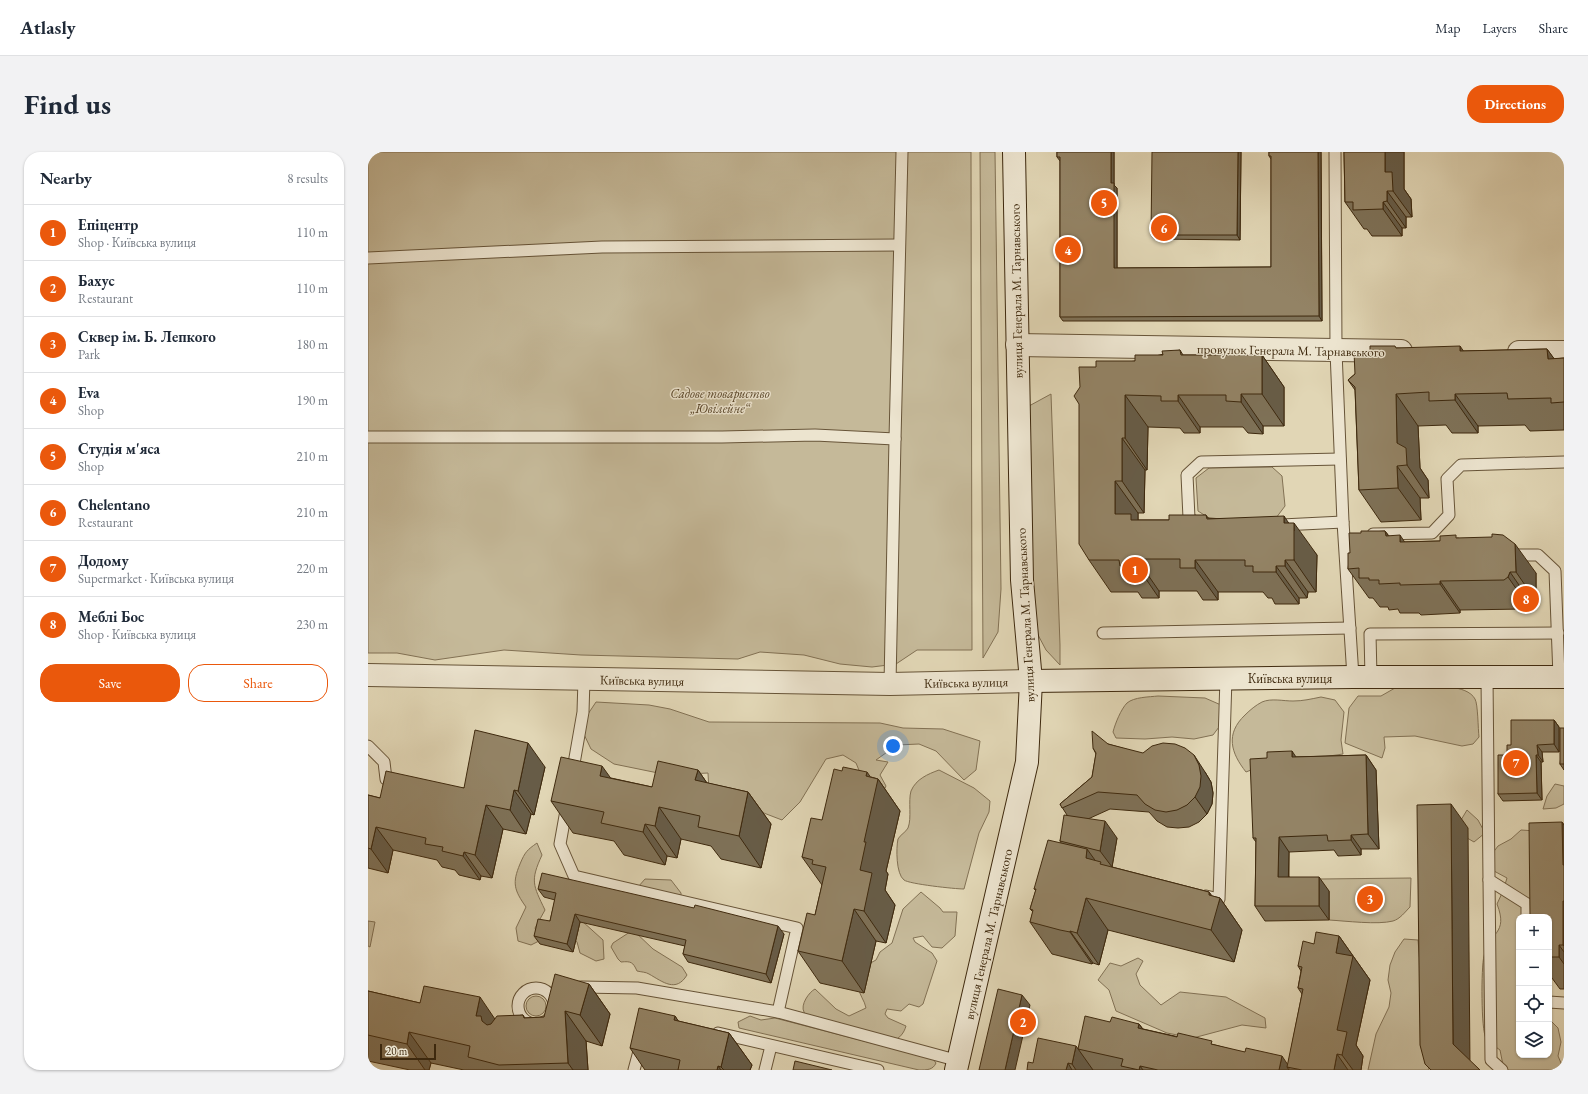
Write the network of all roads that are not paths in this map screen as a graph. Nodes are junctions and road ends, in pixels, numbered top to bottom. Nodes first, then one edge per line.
1 (902, 152) edge
2 (1014, 152) edge
3 (1335, 152) edge
4 (899, 245) junction
5 (368, 258) edge
6 (1017, 345) junction
7 (1336, 351) junction
8 (1423, 351) edge
9 (1501, 352) edge
10 (1564, 352) edge
11 (368, 437) edge
12 (895, 439) junction
13 (1340, 459) junction
14 (1564, 462) edge
15 (1343, 522) junction
16 (1274, 525) edge
17 (1212, 528) edge
18 (1351, 535) junction
19 (1498, 555) edge
20 (1350, 628) junction
21 (1558, 633) junction
22 (1103, 634) dead end
23 (368, 675) edge
24 (1362, 677) junction
25 (1486, 677) junction
26 (1562, 677) edge
27 (1226, 678) junction
28 (584, 679) junction
29 (1031, 681) junction
30 (890, 684) junction
31 (368, 746) edge
32 (571, 782) edge
33 (408, 785) edge
34 (568, 798) edge
35 (1489, 880) junction
36 (1196, 894) edge
37 (1527, 914) edge
38 (559, 995) junction
39 (1552, 1002) edge
40 (1564, 1003) edge
41 (778, 1012) junction
42 (644, 1032) edge
43 (710, 1032) edge
44 (771, 1046) junction
45 (957, 1065) edge
46 (634, 1070) edge
47 (765, 1070) edge
48 (878, 1070) edge
49 (1502, 1070) edge

1 - 4 lane
2 - 6 main road, вулиця Генерала М. Тарнавського
3 - 7 lane
4 - 5 lane
4 - 12 lane
6 - 7 main road, провулок Генерала М. Тарнавського
6 - 29 main road, вулиця Генерала М. Тарнавського
7 - 8 main road, провулок Генерала М. Тарнавського
7 - 13 lane
9 - 10 main road
11 - 12 lane
12 - 30 lane
13 - 15 lane
13 - 17 lane
14 - 18 lane
15 - 16 lane
15 - 18 lane
18 - 20 lane
19 - 21 lane
20 - 22 lane
20 - 24 lane
21 - 24 lane
21 - 26 lane
23 - 28 main road, Київська вулиця
24 - 25 main road, Київська вулиця
24 - 27 main road, Київська вулиця
25 - 26 main road, Київська вулиця
25 - 35 lane
27 - 29 main road, Київська вулиця
27 - 36 lane
28 - 30 main road, Київська вулиця
28 - 32 lane
29 - 30 main road, Київська вулиця
29 - 45 main road, вулиця Генерала М. Тарнавського
31 - 33 lane
34 - 41 lane
35 - 37 lane
35 - 49 lane
38 - 38 lane
38 - 41 lane
39 - 40 lane
41 - 45 lane
42 - 46 lane
43 - 44 lane
44 - 47 lane
44 - 48 lane

